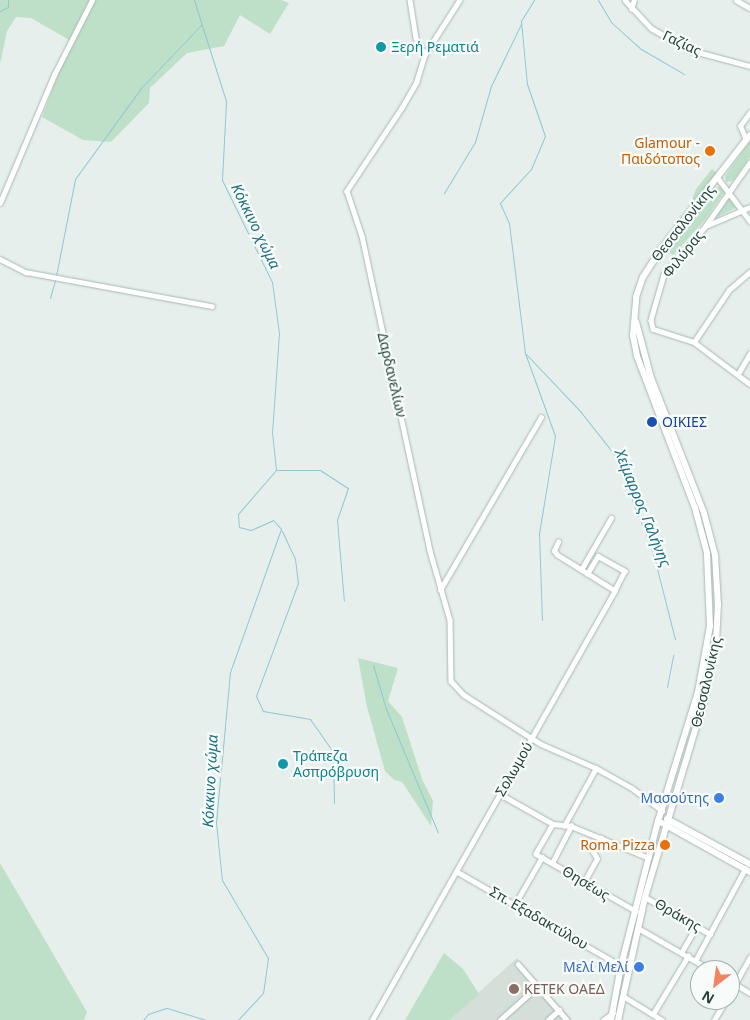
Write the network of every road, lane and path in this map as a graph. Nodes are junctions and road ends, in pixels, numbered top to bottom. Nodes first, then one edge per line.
1 (92, 0) edge
2 (410, 0) edge
3 (460, 0) edge
4 (625, 0) edge
5 (634, 0) edge
6 (736, 0) edge
7 (750, 8) edge
8 (631, 9) junction
9 (425, 55) junction
10 (750, 66) edge
11 (750, 112) edge
12 (748, 138) edge
13 (750, 164) edge
14 (718, 178) junction
15 (730, 191) junction
16 (0, 203) edge
17 (750, 207) edge
18 (742, 209) junction
19 (750, 221) edge
20 (706, 226) junction
21 (0, 259) edge
22 (750, 272) edge
23 (212, 306) dead end
24 (635, 318) junction
25 (694, 342) junction
26 (750, 353) edge
27 (738, 374) junction
28 (750, 384) edge
29 (540, 417) dead end
30 (611, 518) dead end
31 (558, 542) dead end
32 (582, 570) junction
33 (587, 574) junction
34 (440, 590) junction
35 (615, 591) junction
36 (532, 738) junction
37 (596, 768) junction
38 (500, 794) junction
39 (662, 811) junction
40 (667, 819) junction
41 (658, 821) junction
42 (553, 824) junction
43 (564, 826) junction
44 (571, 826) junction
45 (601, 838) junction
46 (542, 857) junction
47 (649, 858) junction
48 (552, 863) junction
49 (748, 867) edge
50 (456, 871) junction
51 (584, 882) junction
52 (645, 896) junction
53 (515, 904) junction
54 (636, 911) junction
55 (697, 925) junction
56 (638, 928) junction
57 (710, 934) junction
58 (681, 953) junction
59 (688, 956) junction
60 (750, 957) edge
61 (694, 960) edge
62 (697, 960) edge
63 (518, 964) dead end
64 (622, 966) junction
65 (740, 975) edge
66 (538, 986) junction
67 (623, 996) junction
68 (559, 1010) junction
69 (612, 1013) junction
70 (653, 1014) junction
71 (372, 1020) edge
72 (500, 1020) edge
73 (548, 1020) edge
74 (567, 1020) edge
75 (603, 1020) edge
76 (611, 1020) edge
77 (618, 1020) edge
78 (662, 1020) edge

1 - 16 street
2 - 9 street
3 - 9 street, Δαρδανελίων
4 - 8 street, Γαζίας
5 - 8 street
6 - 7 street
8 - 10 street, Γαζίας
9 - 34 street, Δαρδανελίων
11 - 12 street
12 - 14 main road, Θεσσαλονίκης
13 - 15 street, Φιλύρας
14 - 15 street
14 - 24 main road, Θεσσαλονίκης
15 - 18 street
15 - 20 street, Φιλύρας
17 - 18 street
18 - 19 street
18 - 20 street
20 - 25 street, Φιλύρας
21 - 23 street
22 - 25 street
24 - 39 main road, Θεσσαλονίκης
24 - 40 main road, Θεσσαλονίκης
25 - 27 street
26 - 27 street
27 - 28 street
29 - 34 street
30 - 32 street
31 - 32 street
32 - 33 street
33 - 35 street
33 - 35 street, Σολωμού
34 - 36 street, Δαρδανελίων
35 - 36 street, Σολωμού
36 - 37 street
36 - 38 street, Σολωμού
37 - 39 street
37 - 43 street
38 - 42 street
38 - 50 street, Σολωμού
39 - 40 main road
39 - 41 main road, Θεσσαλονίκης
40 - 41 main road
40 - 49 main road
40 - 52 main road, Θεσσαλονίκης
41 - 47 main road, Θεσσαλονίκης
42 - 43 street
42 - 46 street, Θησέως
43 - 44 street
44 - 45 street
44 - 48 street
45 - 47 street
45 - 51 street
46 - 48 street, Θησέως
46 - 53 street
47 - 54 main road, Θεσσαλονίκης
48 - 51 street, Θησέως
49 - 57 street
50 - 53 street, Σπ. Εξαδακτύλου
50 - 71 street, Σολωμού
51 - 54 street, Θησέως
52 - 55 street, Θράκης
52 - 56 main road, Θεσσαλονίκης
53 - 64 street, Σπ. Εξαδακτύλου
54 - 64 main road, Θεσσαλονίκης
55 - 57 street, Θράκης
55 - 58 street
56 - 58 street
56 - 67 main road, Θεσσαλονίκης
57 - 62 street
58 - 59 street
59 - 61 street
59 - 70 street
60 - 65 street
63 - 66 street
64 - 69 main road, Θεσσαλονίκης
66 - 68 street
66 - 72 street
67 - 70 street
67 - 77 main road, Θεσσαλονίκης
68 - 73 street
68 - 74 street
69 - 75 street
69 - 76 main road, Θεσσαλονίκης
70 - 78 street

